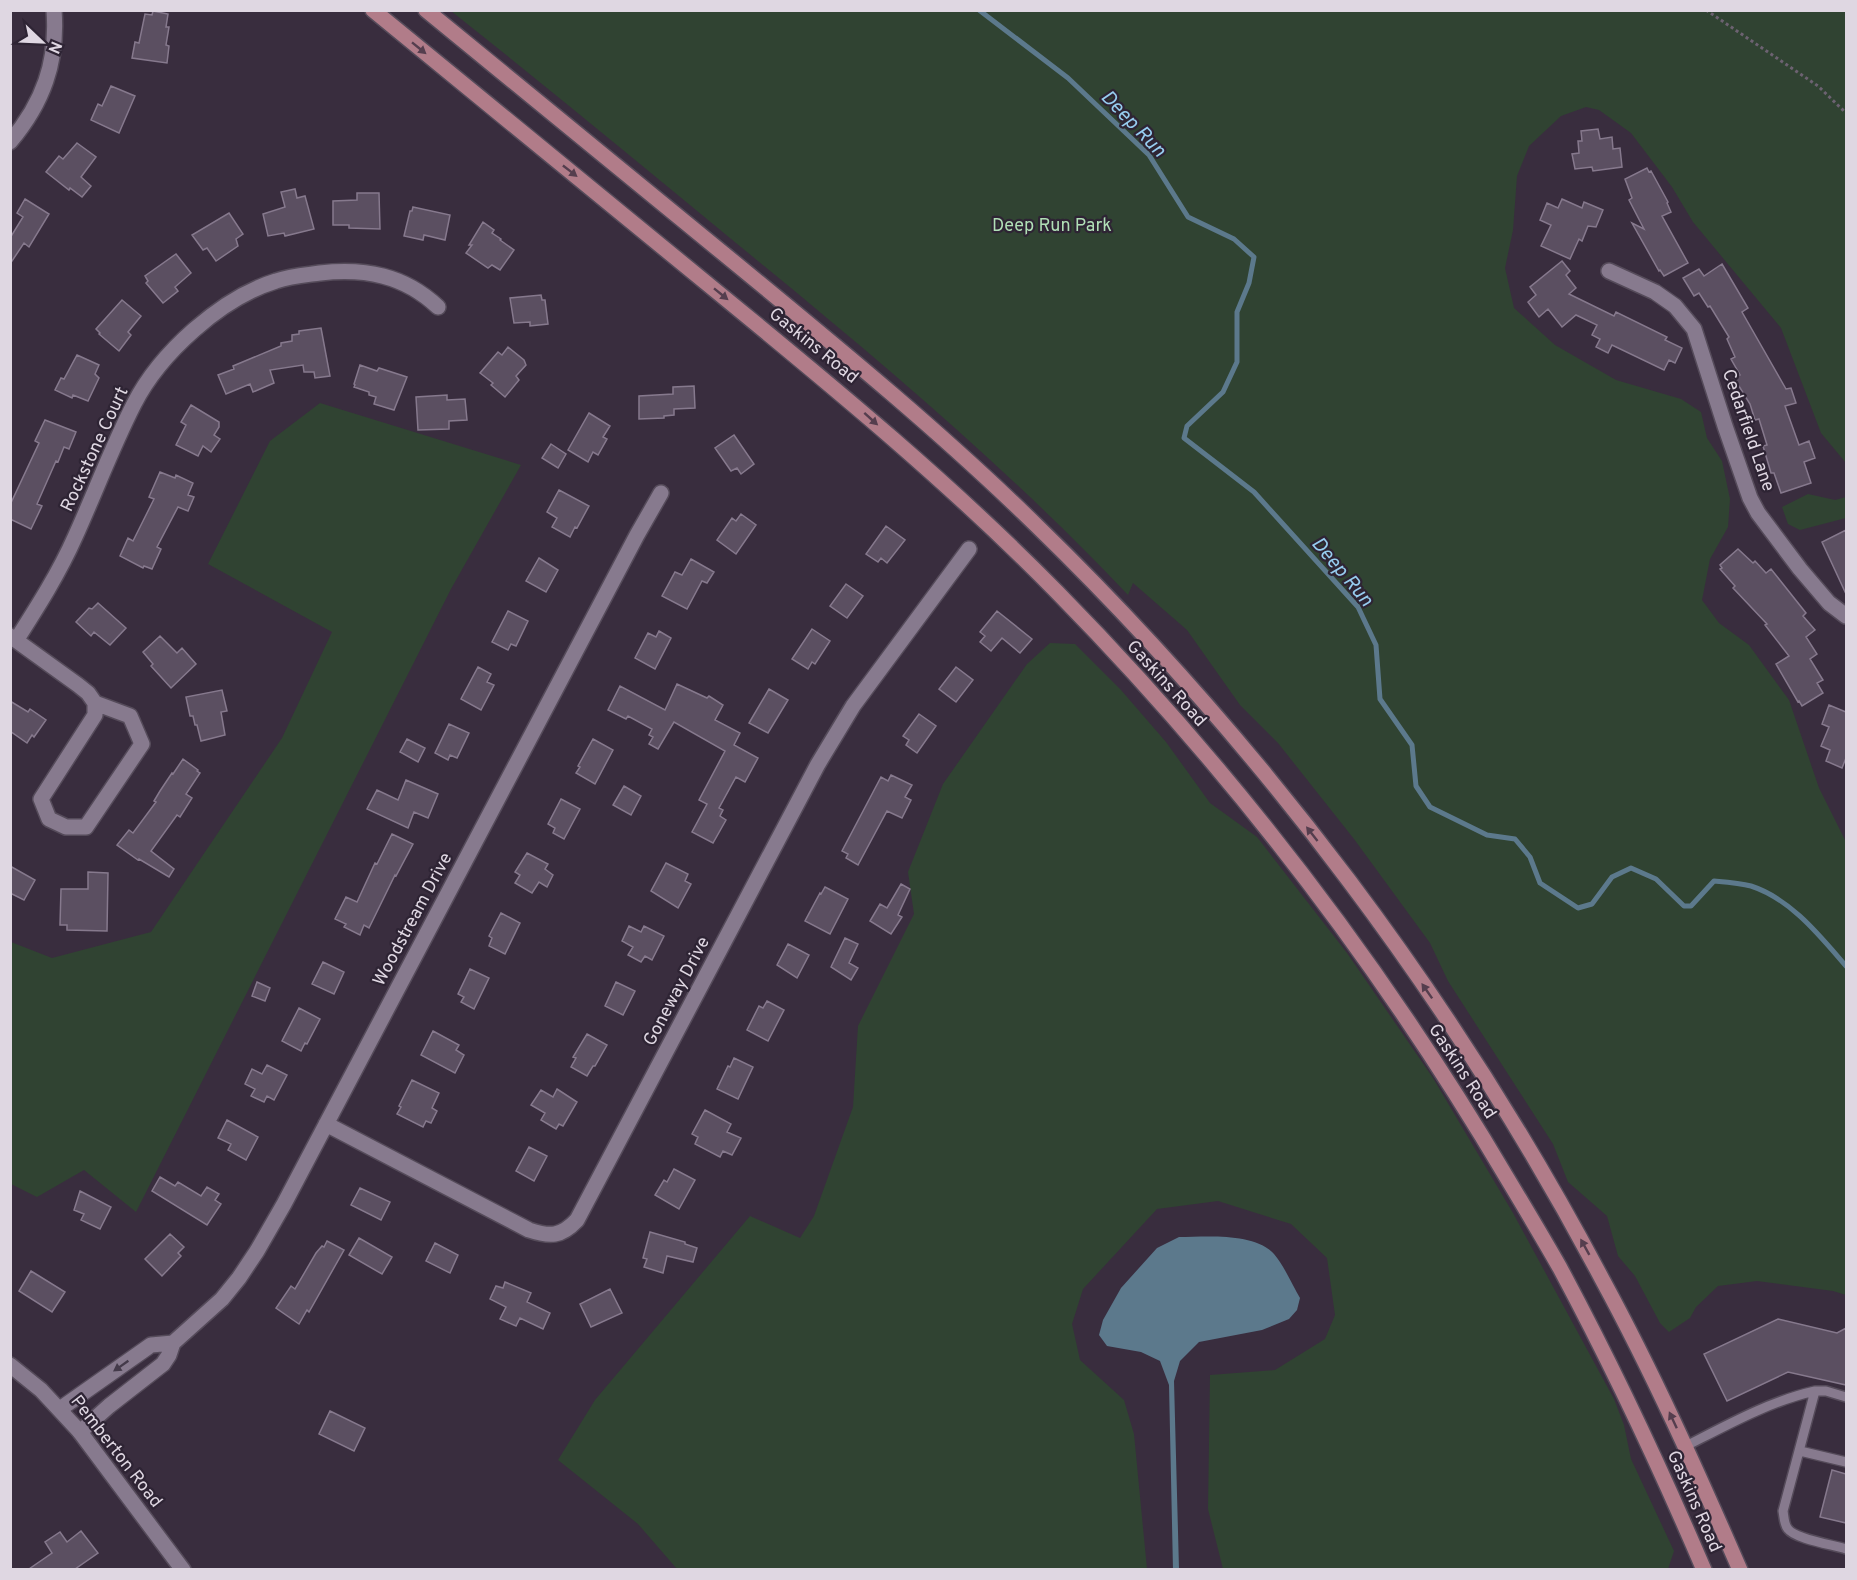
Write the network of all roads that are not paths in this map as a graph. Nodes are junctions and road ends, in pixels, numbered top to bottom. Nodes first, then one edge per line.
1 (54, 10) edge
2 (374, 10) edge
3 (426, 10) edge
4 (10, 142) edge
5 (1609, 271) dead end
6 (438, 307) dead end
7 (661, 493) dead end
8 (969, 549) dead end
9 (1846, 616) edge
10 (14, 638) edge
11 (95, 703) junction
12 (326, 1124) junction
13 (173, 1343) junction
14 (10, 1365) edge
15 (1815, 1391) junction
16 (1846, 1397) edge
17 (60, 1408) junction
18 (80, 1432) junction
19 (1686, 1446) junction
20 (1800, 1451) junction
21 (1846, 1462) edge
22 (1846, 1549) edge
23 (183, 1569) edge
24 (1704, 1569) edge
25 (1740, 1569) edge

1 - 4 street
2 -> 24 main road, Gaskins Road
19 -> 3 main road, Gaskins Road
5 - 9 street, Cedarfield Lane
6 - 10 street, Rockstone Court
7 - 12 street, Woodstream Drive
8 - 12 street, Goneway Drive
10 - 11 street
11 - 11 street
12 - 13 street, Woodstream Drive
13 -> 17 street, Woodstream Drive
13 - 18 street, Woodstream Drive
14 - 17 street, Pemberton Road
15 - 16 lane
15 - 19 lane
15 - 20 lane
17 - 18 street, Pemberton Road
18 - 23 street, Pemberton Road
19 - 25 main road, Gaskins Road
20 - 21 lane
20 - 22 lane

